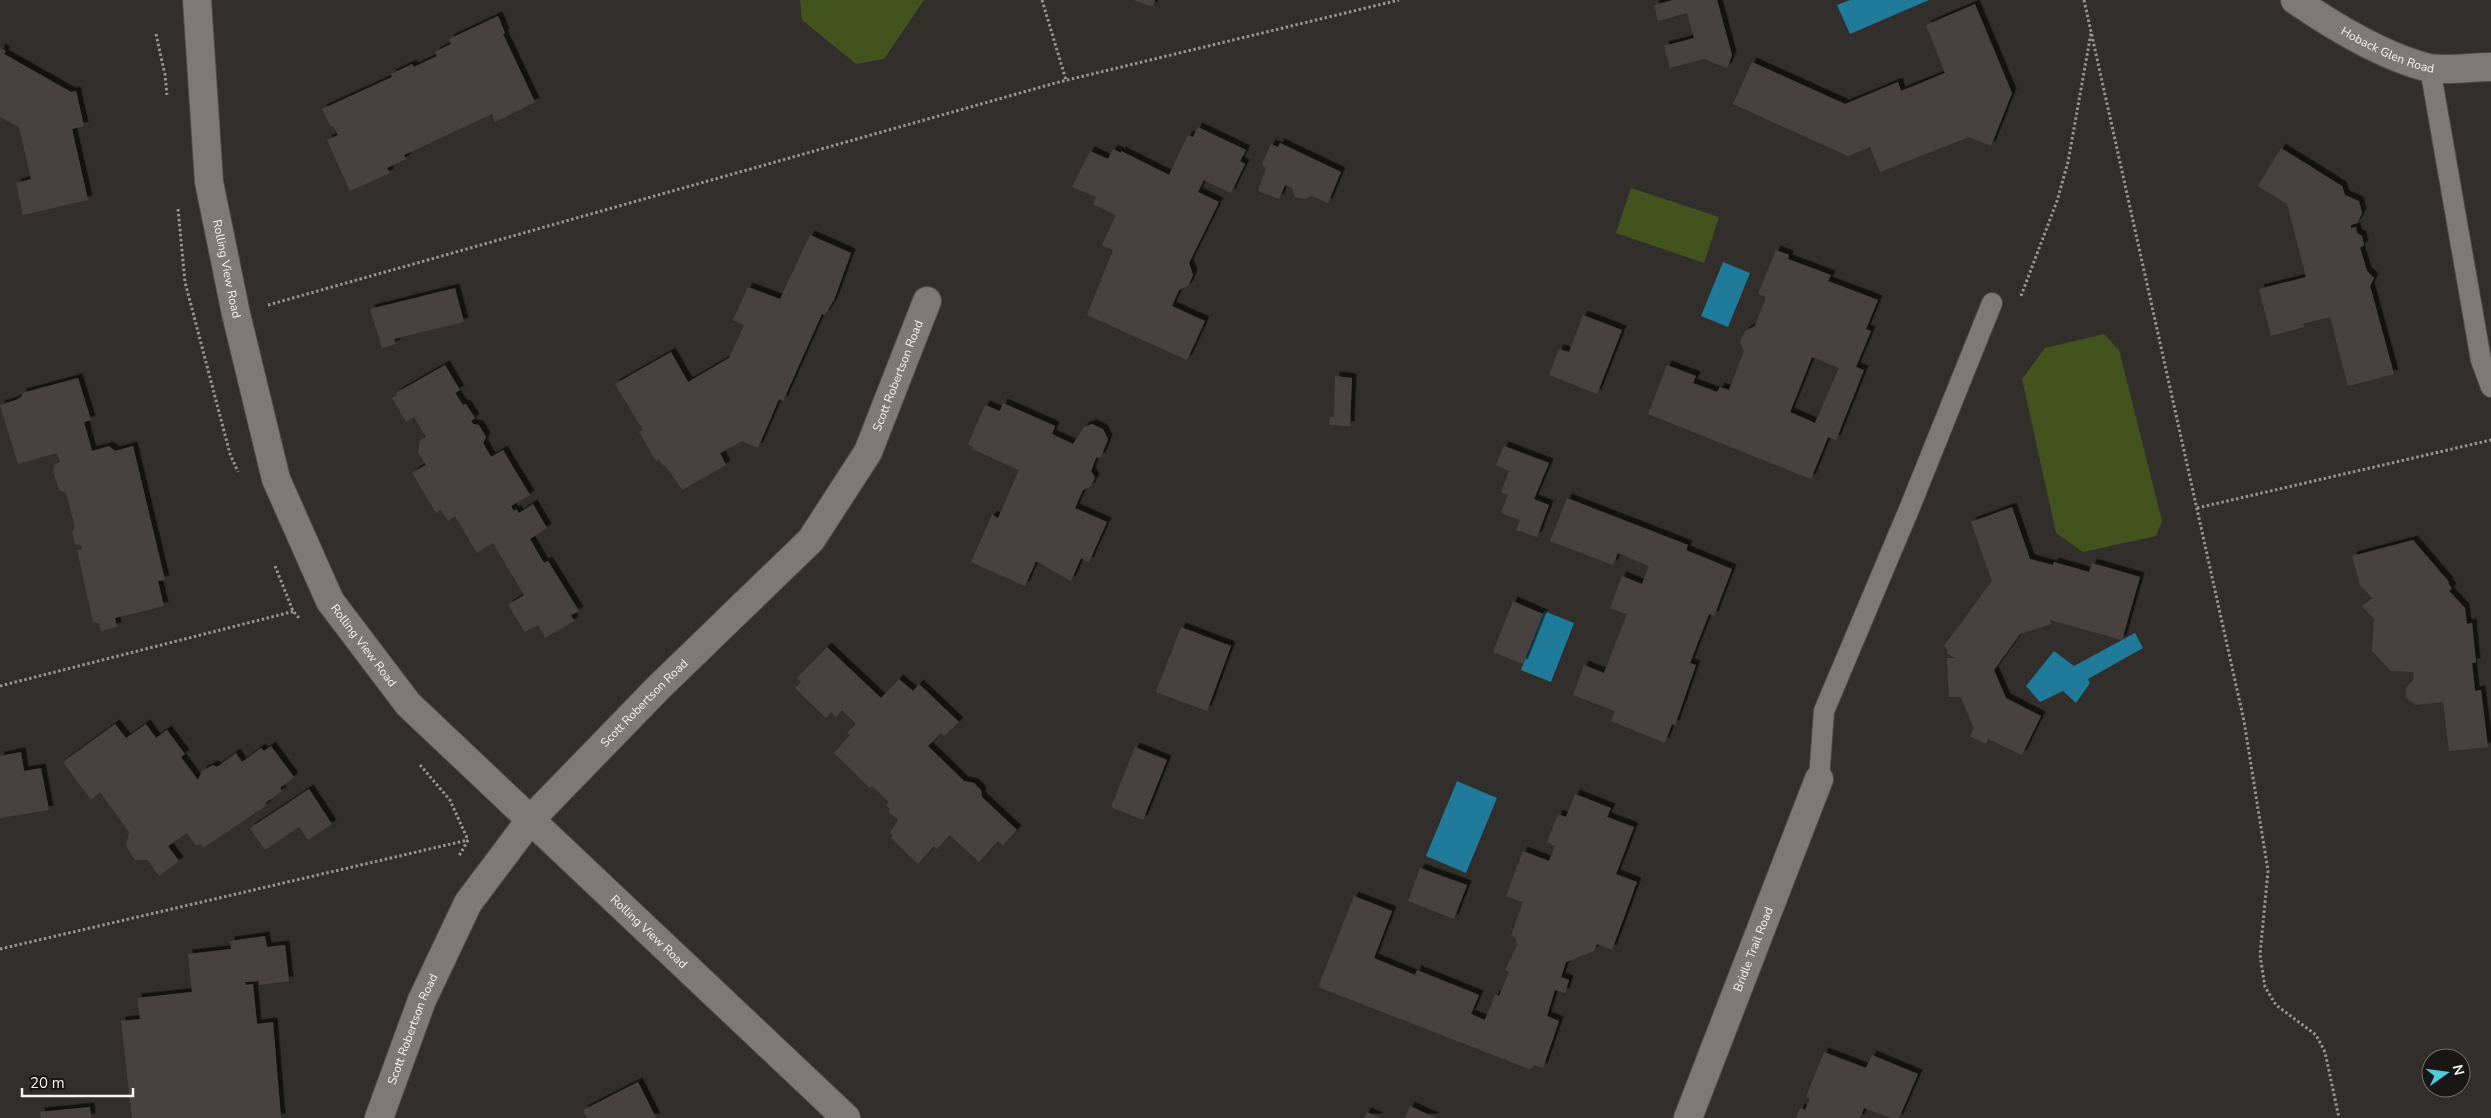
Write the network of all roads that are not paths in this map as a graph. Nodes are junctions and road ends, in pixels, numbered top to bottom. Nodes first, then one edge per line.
1 (197, 0) edge
2 (2294, 0) edge
3 (2491, 67) edge
4 (2430, 68) junction
5 (927, 301) dead end
6 (1992, 303) dead end
7 (2491, 387) edge
8 (1819, 779) joint
9 (531, 819) junction
10 (378, 1118) edge
11 (846, 1118) edge
12 (1688, 1118) edge

1 - 9 street, Rolling View Road
2 - 4 street, Hoback Glen Road
3 - 4 street, Hoback Glen Road
4 - 7 lane
5 - 9 street, Scott Robertson Road
6 - 8 lane
8 - 12 street, Bridle Trail Road
9 - 10 street, Scott Robertson Road
9 - 11 street, Rolling View Road

